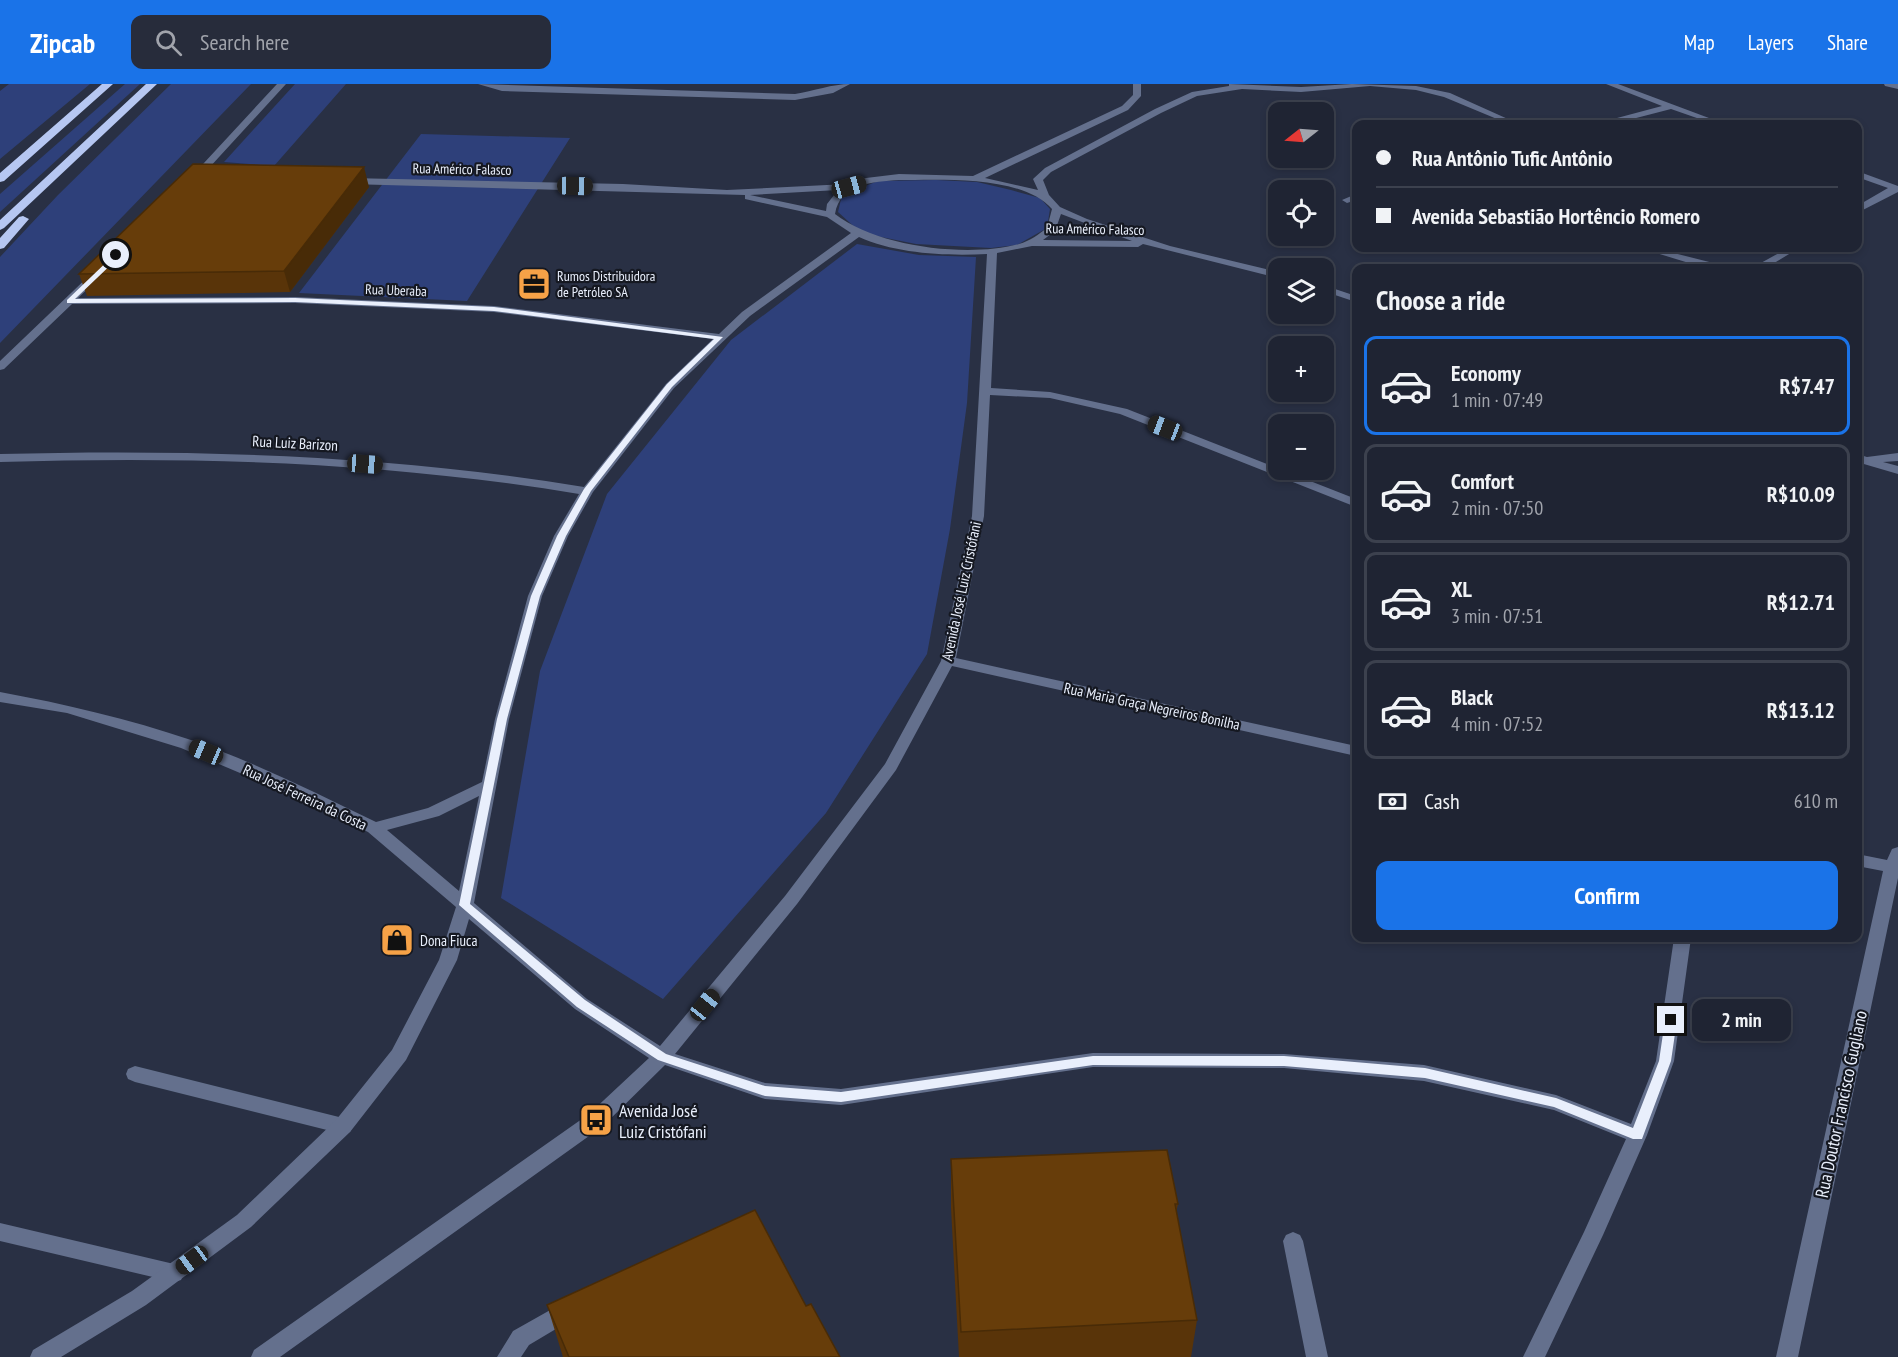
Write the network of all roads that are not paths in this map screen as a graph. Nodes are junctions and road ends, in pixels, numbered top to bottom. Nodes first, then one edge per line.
1 (108, 84) edge
2 (152, 84) edge
3 (282, 84) edge
4 (482, 84) edge
5 (846, 84) edge
6 (1137, 84) edge
7 (1223, 84) edge
8 (1370, 84) edge
9 (1435, 84) edge
10 (1610, 84) edge
11 (1888, 84) edge
12 (1240, 87) junction
13 (1898, 87) edge
14 (1447, 94) junction
15 (1671, 106) junction
16 (1115, 113) junction
17 (1140, 120) junction
18 (1506, 120) edge
19 (1620, 120) edge
20 (1710, 120) edge
21 (44, 141) junction
22 (88, 144) junction
23 (0, 171) edge
24 (1862, 176) edge
25 (0, 179) edge
26 (973, 180) junction
27 (335, 181) edge
28 (187, 186) edge
29 (849, 187) junction
30 (1896, 189) edge
31 (727, 193) junction
32 (1045, 197) junction
33 (1862, 207) edge
34 (1057, 209) junction
35 (830, 215) junction
36 (0, 226) edge
37 (856, 234) junction
38 (1033, 243) junction
39 (0, 245) edge
40 (1156, 245) junction
41 (992, 252) junction
42 (1658, 252) edge
43 (1787, 252) edge
44 (1702, 264) edge
45 (1766, 264) edge
46 (103, 268) edge
47 (1268, 273) edge
48 (1334, 292) edge
49 (1352, 298) edge
50 (69, 302) junction
51 (720, 337) junction
52 (0, 366) edge
53 (985, 391) junction
54 (1898, 457) edge
55 (0, 458) edge
56 (1862, 460) edge
57 (1862, 461) edge
58 (1898, 470) edge
59 (587, 490) junction
60 (1352, 501) edge
61 (948, 661) junction
62 (0, 697) edge
63 (1352, 750) edge
64 (488, 785) junction
65 (374, 828) junction
66 (1862, 860) edge
67 (1895, 860) edge
68 (465, 905) junction
69 (1682, 942) edge
70 (662, 1057) junction
71 (135, 1074) dead end
72 (343, 1126) junction
73 (1637, 1135) junction
74 (0, 1232) edge
75 (1293, 1241) dead end
76 (174, 1273) junction
77 (583, 1301) edge
78 (40, 1357) edge
79 (262, 1357) edge
80 (508, 1357) edge
81 (1317, 1357) edge
82 (1534, 1357) edge
83 (1787, 1357) edge

1 - 21 highway
2 - 22 highway
3 - 28 street
4 - 5 street
6 - 16 street
7 - 12 street
8 - 12 street
8 - 14 street
9 - 14 street
10 - 15 street
11 - 13 street
12 - 17 street
14 - 18 street
15 - 19 street
15 - 20 street
16 - 17 street
16 - 26 street
17 - 32 street
21 - 23 highway
21 - 25 highway
22 - 36 highway
22 - 39 highway
24 - 30 street
26 - 29 street, Rua Américo Falasco
26 - 32 street, Rua Américo Falasco
27 - 31 street, Rua Américo Falasco
29 - 31 street, Rua Américo Falasco
29 - 35 street
30 - 33 street
31 - 35 street, Rua Américo Falasco
32 - 34 street, Rua Américo Falasco
34 - 38 street
34 - 40 street, Rua Américo Falasco
35 - 37 street
37 - 41 street, Rua Américo Falasco
37 - 51 street
38 - 40 street, Rua Américo Falasco
38 - 41 street, Rua Américo Falasco
40 - 47 street, Rua Américo Falasco
41 - 53 street, Avenida José Luiz Cristófani
42 - 44 street
43 - 45 street
46 - 50 street
48 - 49 street
50 - 51 street, Rua Uberaba
50 - 52 street
51 - 59 street
53 - 60 street
53 - 61 street, Avenida José Luiz Cristófani
54 - 56 street
55 - 59 street, Rua Luiz Barizon
57 - 58 street
59 - 64 street
61 - 63 street, Rua Maria Graça Negreiros Bonilha
61 - 70 street, Avenida José Luiz Cristófani
62 - 65 street, Rua José Ferreira da Costa
64 - 65 street
64 - 68 street
65 - 68 street, Rua José Ferreira da Costa
66 - 67 street
67 - 83 street, Rua Doutor Francisco Gugliano
68 - 70 street, Rua José Ferreira da Costa
68 - 72 street
69 - 73 street
70 - 73 street, Rua José Ferreira da Costa
70 - 79 street, Avenida José Luiz Cristófani
71 - 72 street
72 - 76 street
73 - 82 street
74 - 76 street
75 - 81 street
76 - 78 street
77 - 80 street

